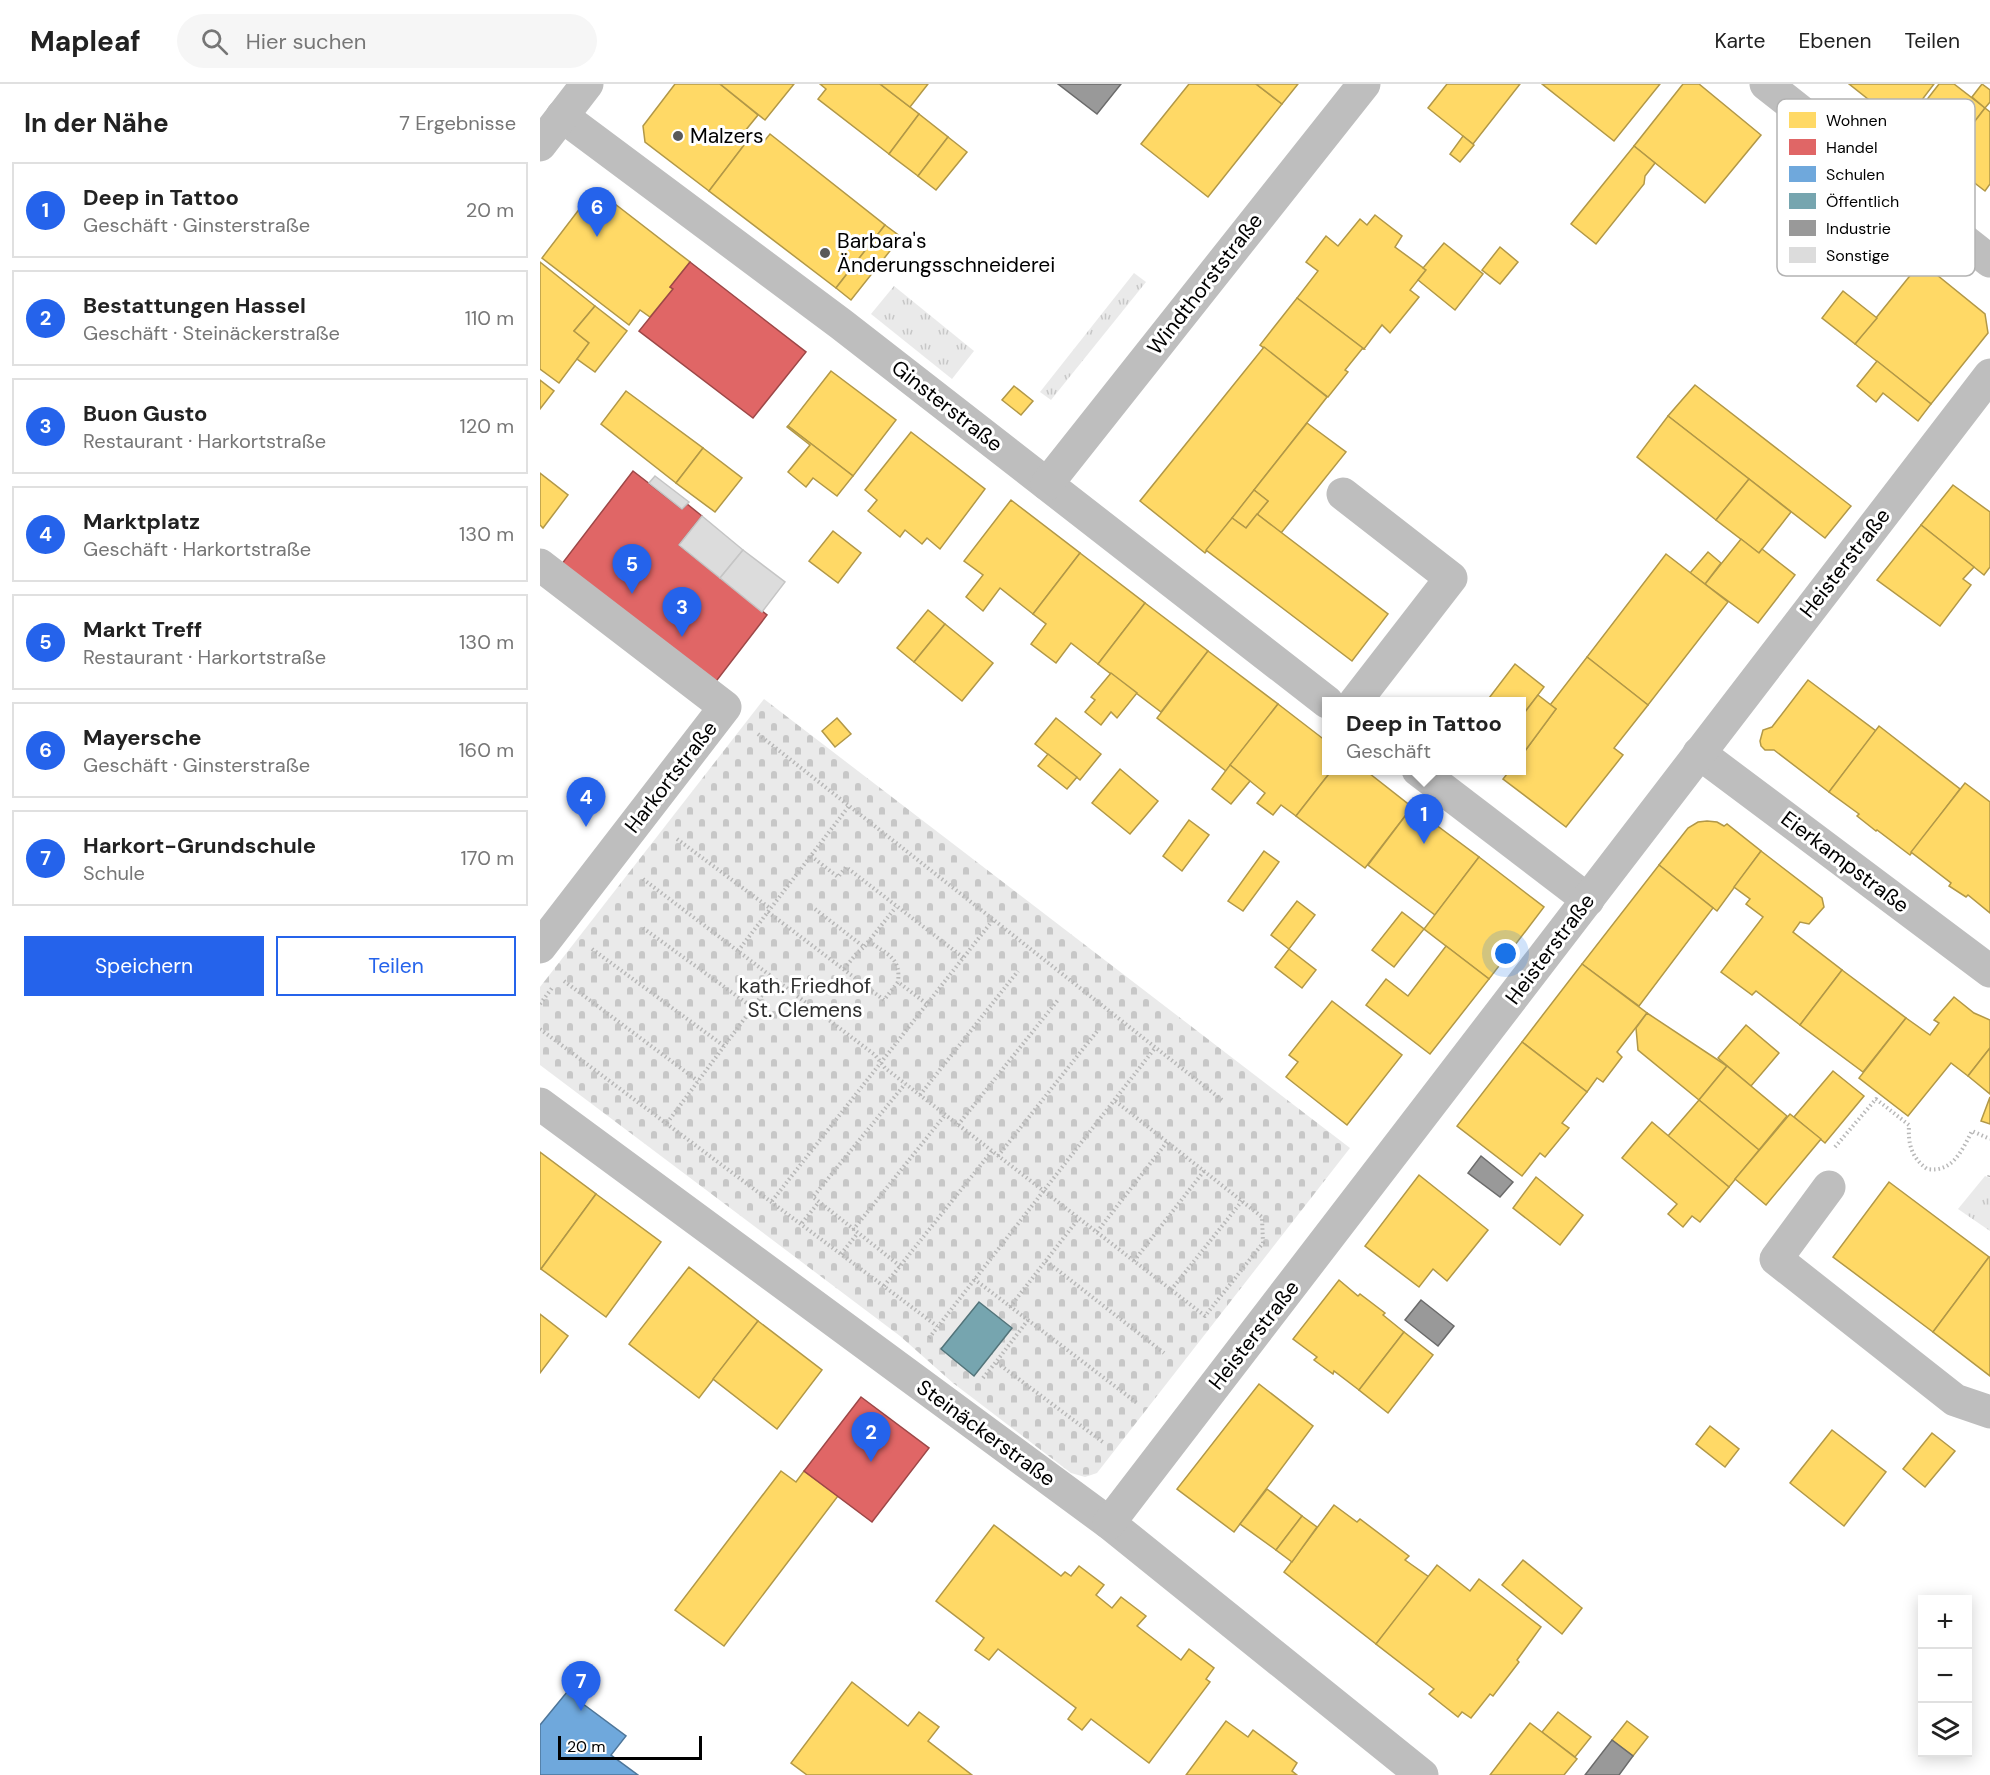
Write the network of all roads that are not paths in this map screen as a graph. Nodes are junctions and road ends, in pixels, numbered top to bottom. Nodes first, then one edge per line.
1 (587, 84) edge
2 (1364, 84) edge
3 (1766, 84) edge
4 (1785, 99) edge
5 (562, 116) junction
6 (540, 145) edge
7 (1975, 249) edge
8 (1990, 261) edge
9 (1990, 375) edge
10 (1047, 484) junction
11 (1343, 494) dead end
12 (540, 565) edge
13 (1359, 697) edge
14 (1322, 698) edge
15 (1700, 753) junction
16 (1423, 775) edge
17 (1588, 900) junction
18 (540, 946) edge
19 (1990, 971) edge
20 (540, 1104) edge
21 (1829, 1187) road end
22 (1990, 1412) edge
23 (1109, 1523) junction
24 (1407, 1771) edge

1 - 5 street
2 - 10 street, Windthorststraße
3 - 4 street
5 - 6 street
5 - 10 street, Ginsterstraße
7 - 8 street
9 - 15 street, Heisterstraße
10 - 14 street, Ginsterstraße
11 - 13 street
12 - 18 street, Harkortstraße
15 - 17 street, Heisterstraße
15 - 19 street, Eierkampstraße
16 - 17 street
17 - 23 street, Heisterstraße
20 - 23 street, Steinäckerstraße
21 - 22 street
23 - 24 street, Steinäckerstraße

